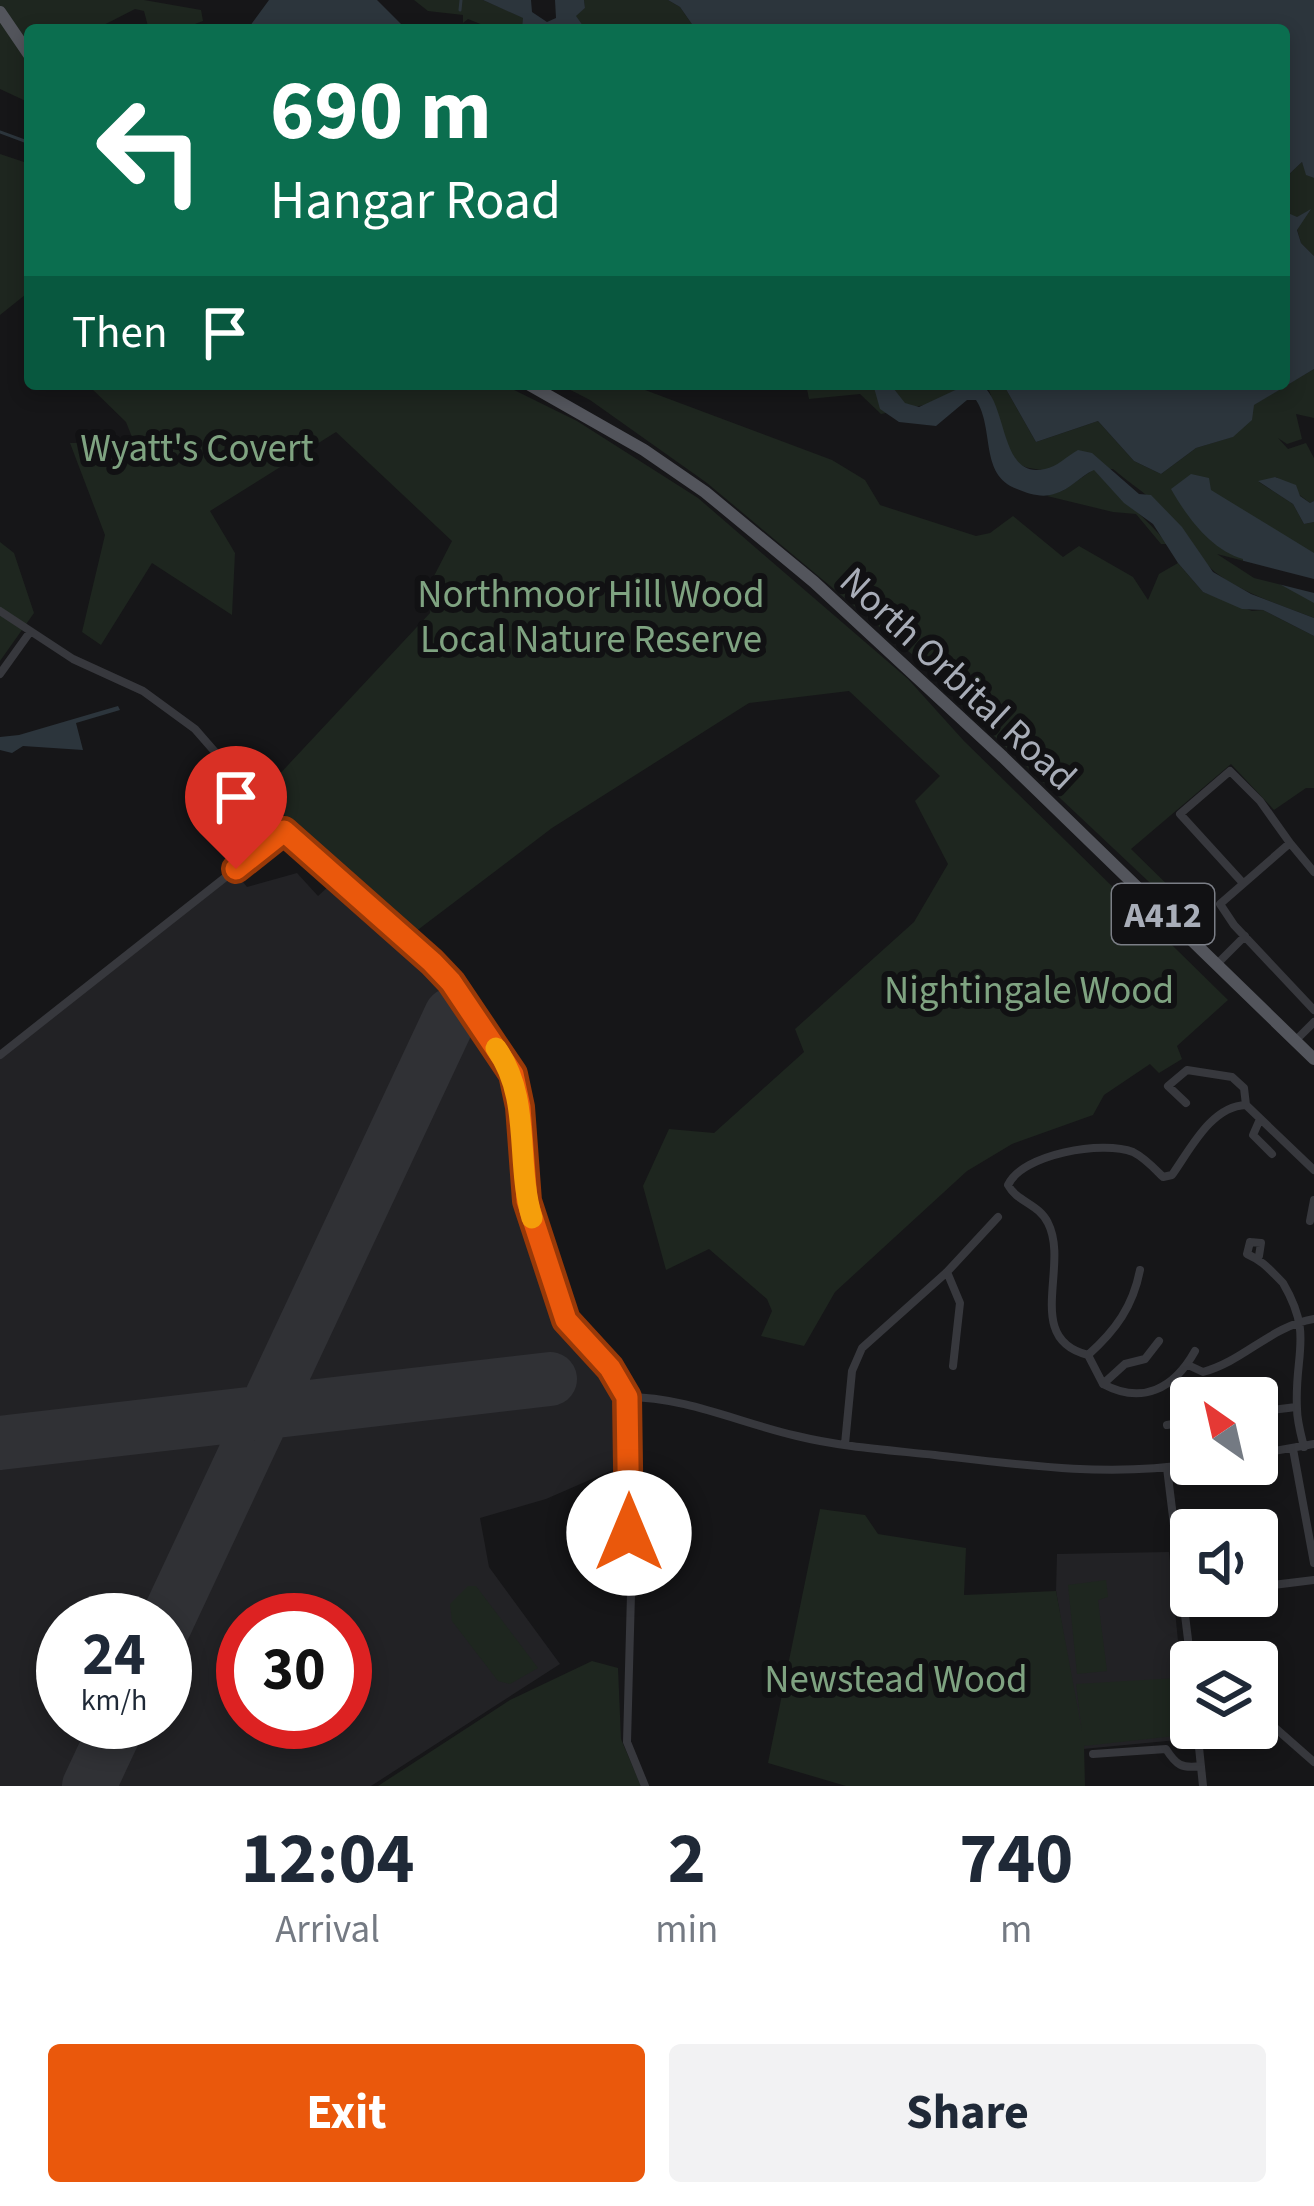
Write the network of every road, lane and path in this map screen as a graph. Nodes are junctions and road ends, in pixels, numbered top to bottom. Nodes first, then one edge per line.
1 (0, 12) edge
2 (24, 47) edge
3 (538, 390) edge
4 (0, 611) edge
5 (29, 632) junction
6 (0, 674) edge
7 (284, 831) junction
8 (1290, 843) junction
9 (1313, 868) edge
10 (1242, 882) junction
11 (1245, 936) junction
12 (1216, 965) junction
13 (1314, 1010) edge
14 (1314, 1022) edge
15 (1294, 1041) junction
16 (0, 1055) edge
17 (1314, 1060) edge
18 (1186, 1103) dead end
19 (1246, 1105) junction
20 (1260, 1119) junction
21 (1272, 1154) dead end
22 (1314, 1170) edge
23 (1314, 1200) edge
24 (998, 1217) dead end
25 (1310, 1221) dead end
26 (1259, 1256) dead end
27 (1140, 1270) dead end
28 (947, 1272) junction
29 (1311, 1319) edge
30 (1159, 1342) dead end
31 (1195, 1351) dead end
32 (1088, 1355) junction
33 (1187, 1365) junction
34 (953, 1366) dead end
35 (1102, 1384) junction
36 (627, 1397) junction
37 (1296, 1407) junction
38 (1278, 1409) edge
39 (1170, 1424) edge
40 (1166, 1425) dead end
41 (844, 1444) junction
42 (1304, 1447) edge
43 (1167, 1468) junction
44 (1170, 1468) edge
45 (1174, 1509) edge
46 (1314, 1563) edge
47 (1314, 1580) edge
48 (1278, 1584) edge
49 (1278, 1730) edge
50 (1199, 1749) edge
51 (1094, 1754) dead end
52 (1314, 1762) edge
53 (1201, 1766) junction
54 (645, 1786) edge
55 (1203, 1786) edge

1 - 2 main road
3 - 12 main road, North Orbital Road / A412
4 - 5 street
5 - 6 street
5 - 7 street
7 - 16 street
7 - 36 street
8 - 9 street
8 - 10 street
8 - 10 street
10 - 11 street
11 - 12 street
11 - 13 street
12 - 15 main road, North Orbital Road / A412
14 - 15 street
15 - 17 main road, North Orbital Road / A412
18 - 19 street
19 - 20 street
19 - 32 street
20 - 21 street
20 - 22 street
23 - 25 street
24 - 28 street
26 - 29 street
27 - 32 street
28 - 34 street
28 - 41 street
29 - 33 street
29 - 37 street
30 - 35 street
31 - 33 street
32 - 35 street
33 - 35 street
36 - 41 street
36 - 54 street
37 - 38 street
37 - 42 street
39 - 40 street
41 - 43 street
42 - 46 street
43 - 44 street
43 - 45 street
47 - 48 street
49 - 52 street
50 - 53 street
51 - 53 street
53 - 55 street

